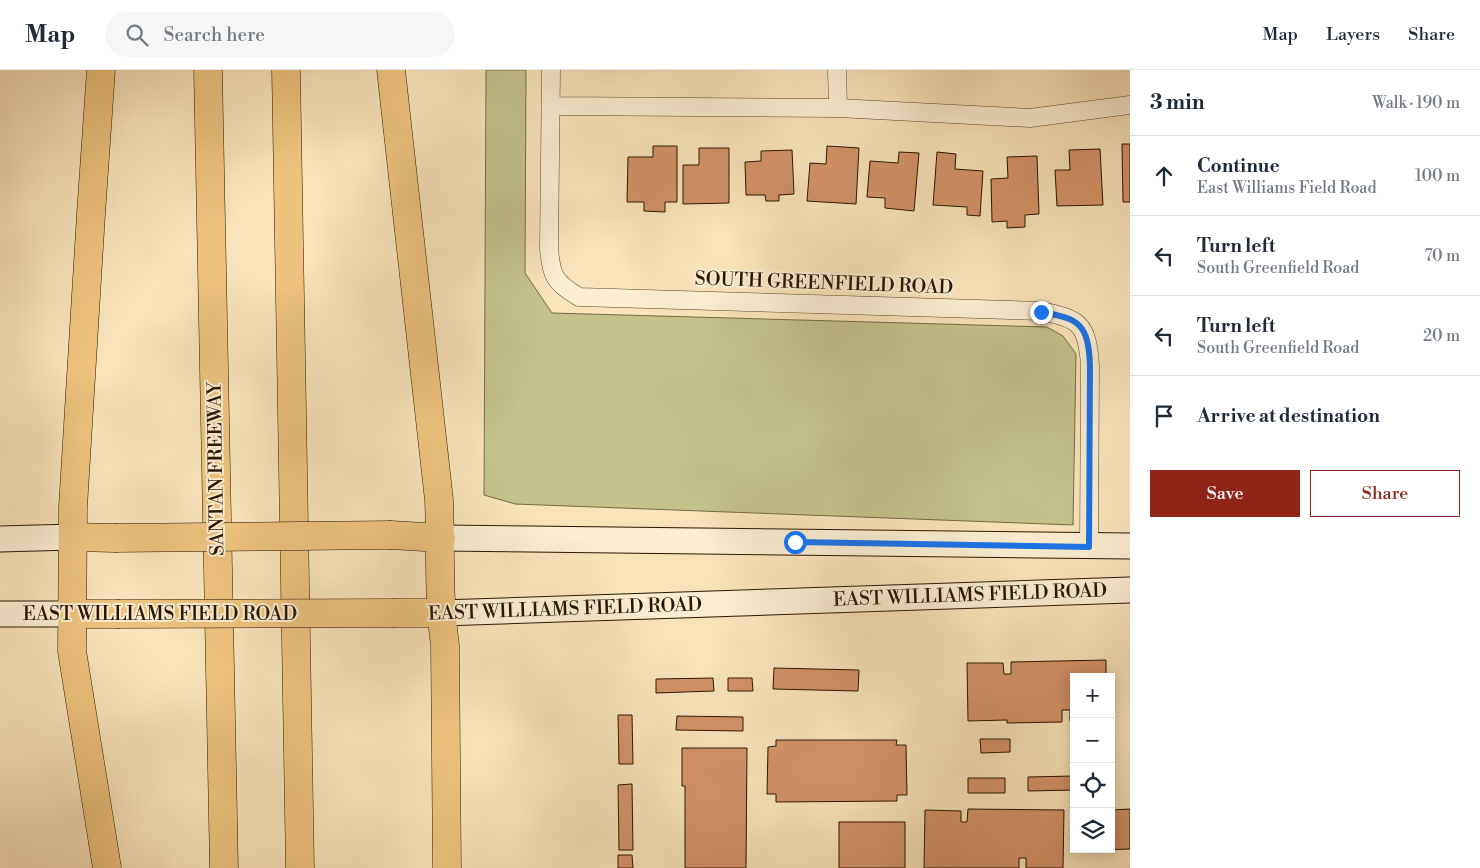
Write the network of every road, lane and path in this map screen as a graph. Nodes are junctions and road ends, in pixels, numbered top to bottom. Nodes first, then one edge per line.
1 (101, 70) edge
2 (208, 70) edge
3 (286, 70) edge
4 (391, 70) edge
5 (551, 70) edge
6 (837, 70) edge
7 (1130, 105) edge
8 (551, 106) junction
9 (838, 108) junction
10 (73, 538) junction
11 (441, 538) junction
12 (0, 539) edge
13 (1130, 546) edge
14 (1089, 547) junction
15 (1130, 590) edge
16 (441, 613) junction
17 (0, 614) edge
18 (72, 614) junction
19 (107, 868) edge
20 (224, 868) edge
21 (300, 868) edge
22 (446, 868) edge

1 - 10 main road
2 - 20 main road, SANTAN FREEWAY
3 - 21 main road
4 - 11 main road
5 - 8 street, SOUTH GREENFIELD ROAD
6 - 9 street
7 - 9 street
8 - 9 street
8 - 14 street, SOUTH GREENFIELD ROAD
10 - 11 main road, bridge
10 - 12 main road
10 - 18 main road
11 - 14 main road
11 - 16 main road
13 - 14 main road
15 - 16 main road, EAST WILLIAMS FIELD ROAD
16 - 18 main road, EAST WILLIAMS FIELD ROAD, bridge
16 - 22 main road
17 - 18 main road, EAST WILLIAMS FIELD ROAD
18 - 19 main road

